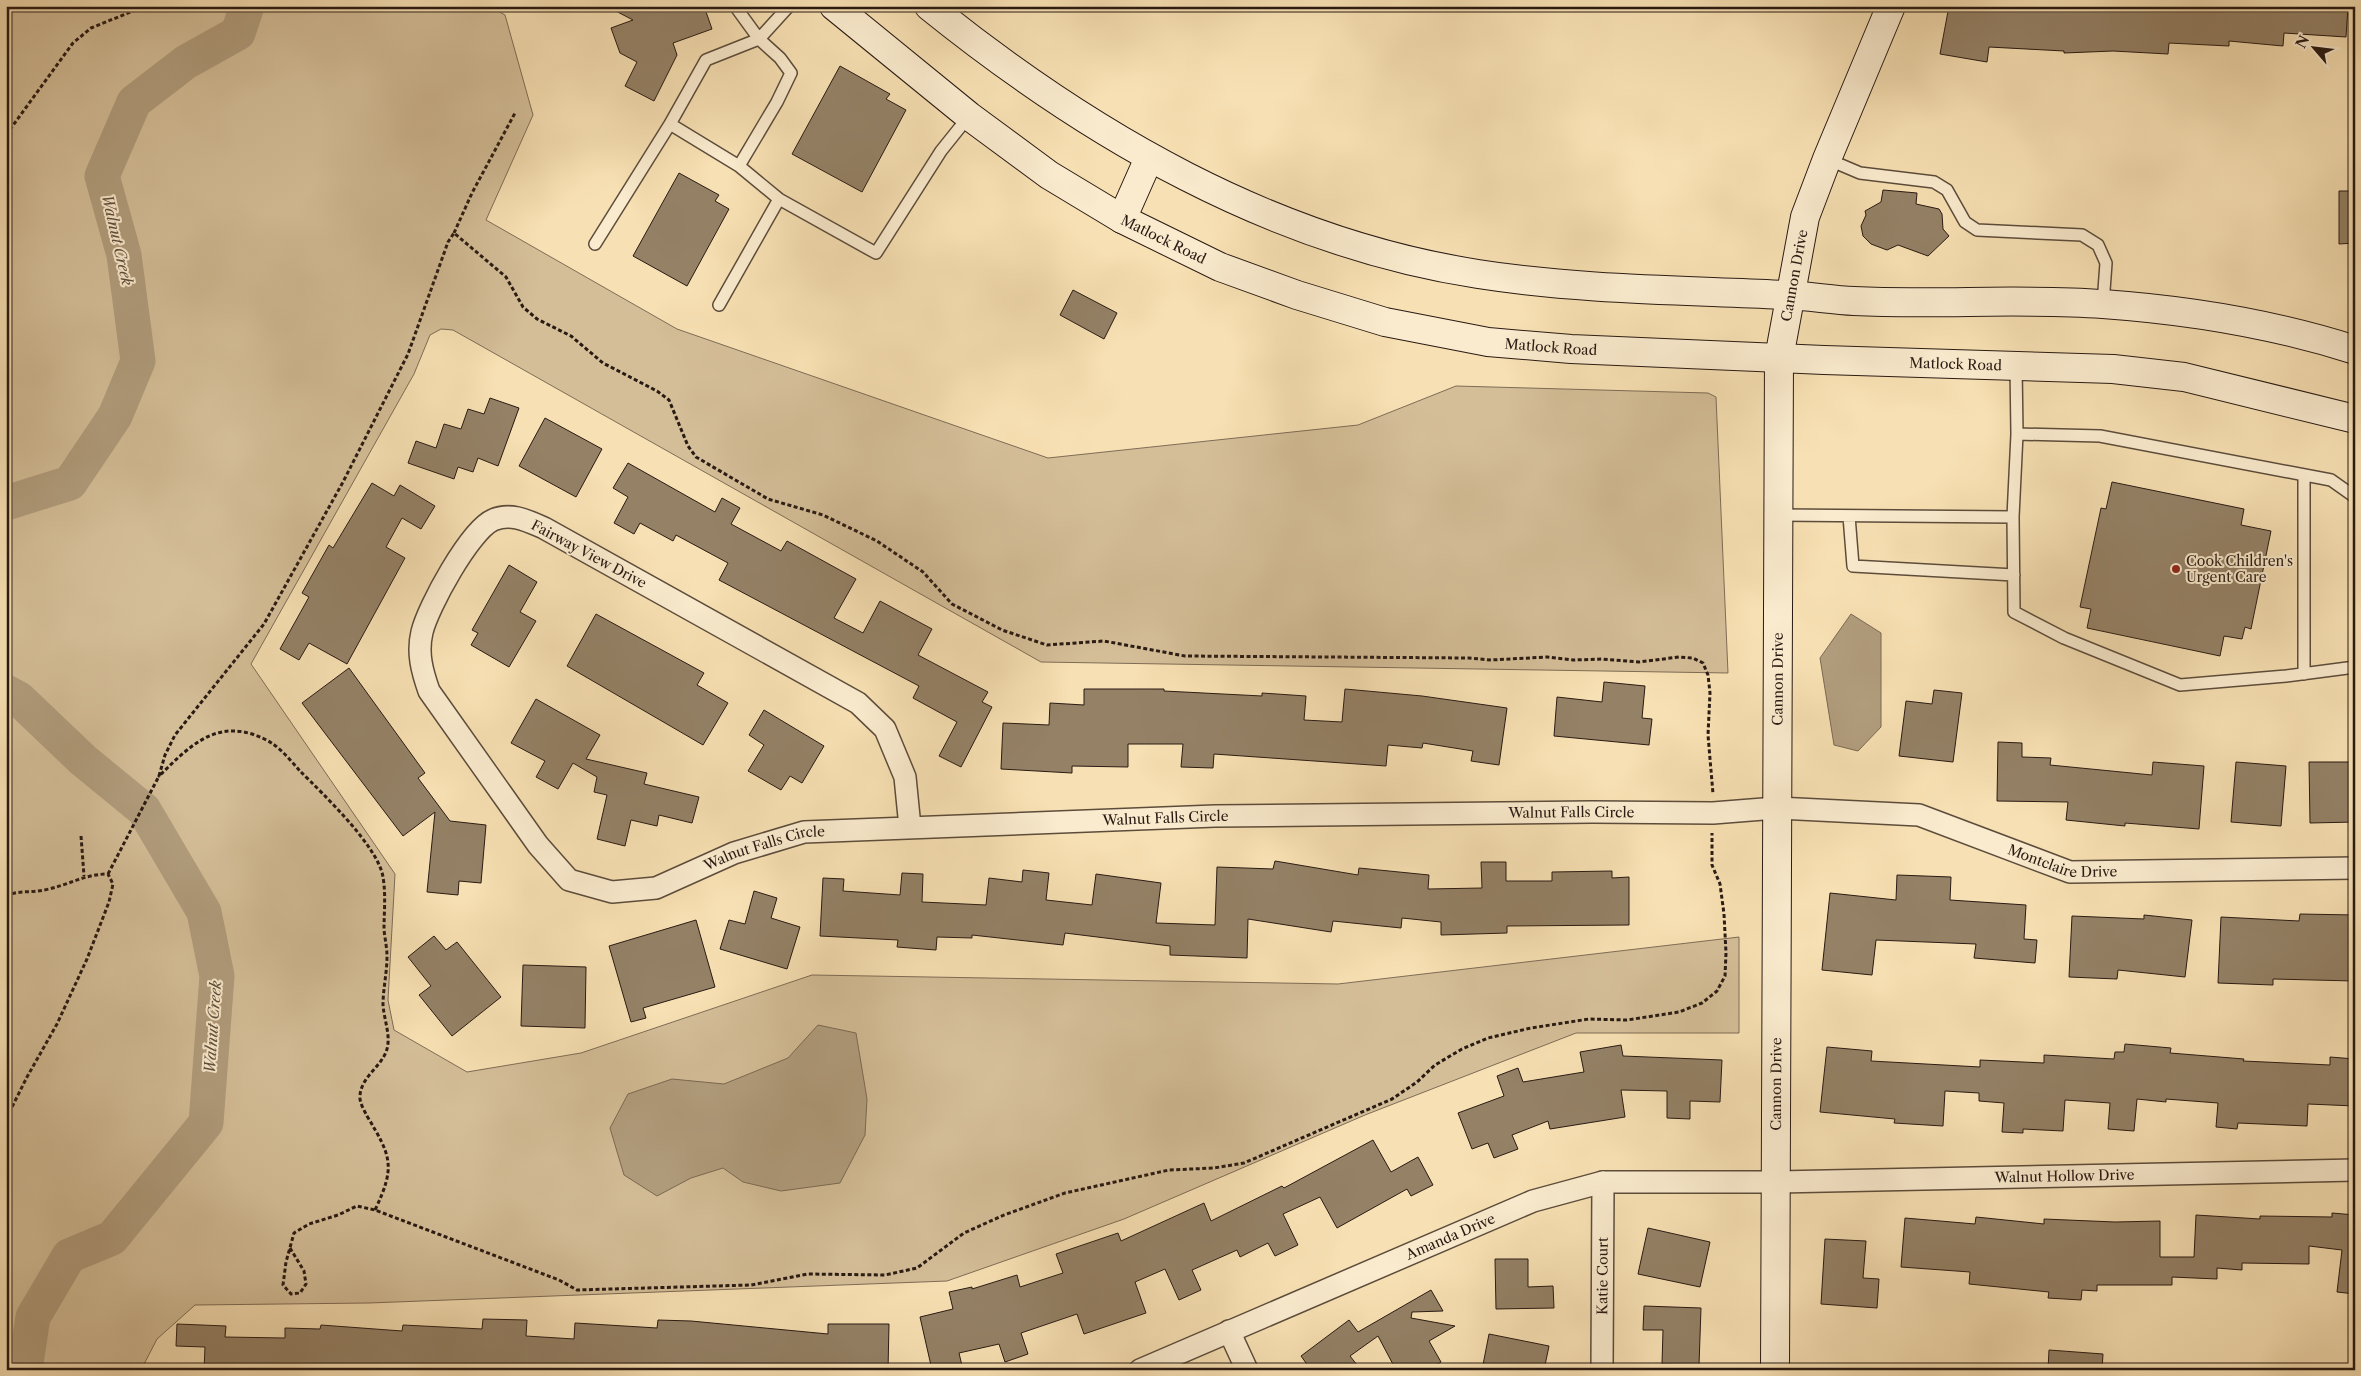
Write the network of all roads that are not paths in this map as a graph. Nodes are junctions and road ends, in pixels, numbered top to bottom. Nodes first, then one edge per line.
1 (735, 6) edge
2 (789, 6) edge
3 (834, 6) edge
4 (929, 6) edge
5 (1892, 6) edge
6 (759, 39) junction
7 (969, 116) junction
8 (670, 124) junction
9 (1149, 158) junction
10 (1826, 159) junction
11 (739, 166) junction
12 (779, 199) junction
13 (1122, 218) junction
14 (595, 244) dead end
15 (1790, 295) junction
16 (2103, 304) junction
17 (719, 305) dead end
18 (2355, 350) edge
19 (1779, 358) junction
20 (2016, 366) junction
21 (2355, 419) edge
22 (2017, 434) junction
23 (2304, 475) junction
24 (2355, 497) edge
25 (1779, 515) junction
26 (1849, 516) junction
27 (2013, 516) junction
28 (2014, 575) junction
29 (2355, 667) edge
30 (2304, 674) junction
31 (1776, 808) junction
32 (910, 827) junction
33 (2355, 868) edge
34 (569, 880) joint
35 (2355, 1170) edge
36 (1603, 1182) junction
37 (1776, 1182) junction
38 (1230, 1331) junction
39 (1140, 1370) edge
40 (1247, 1370) edge
41 (1602, 1370) edge
42 (1775, 1370) edge

1 - 6 lane
2 - 6 lane
3 - 7 main road, Matlock Road
4 - 9 main road
5 - 10 main road, Cannon Drive
6 - 8 lane
6 - 11 lane
7 - 12 lane
7 - 13 main road, Matlock Road
8 - 11 lane
8 - 14 lane
9 - 13 main road
9 - 15 main road
10 - 15 main road, Cannon Drive
10 - 16 lane
11 - 12 lane
12 - 17 lane
13 - 19 main road, Matlock Road
15 - 16 main road
15 - 19 main road, Cannon Drive
16 - 18 main road
19 - 20 main road, Matlock Road
19 - 25 main road, Cannon Drive
20 - 21 main road, Matlock Road
20 - 22 lane
22 - 23 lane
22 - 27 lane
23 - 24 lane
23 - 30 lane
25 - 26 lane
25 - 31 main road, Cannon Drive
26 - 27 lane
26 - 28 lane
27 - 28 lane
28 - 30 lane
29 - 30 lane
31 - 32 street, Walnut Falls Circle
31 - 33 street, Montclaire Drive
31 - 37 main road, Cannon Drive
32 - 34 street, Walnut Falls Circle
32 - 34 street, Fairway View Drive
35 - 37 street, Walnut Hollow Drive
36 - 37 street, Amanda Drive
36 - 38 street, Amanda Drive
36 - 41 street, Katie Court
37 - 42 main road, Cannon Drive
38 - 39 street, Amanda Drive
38 - 40 street

